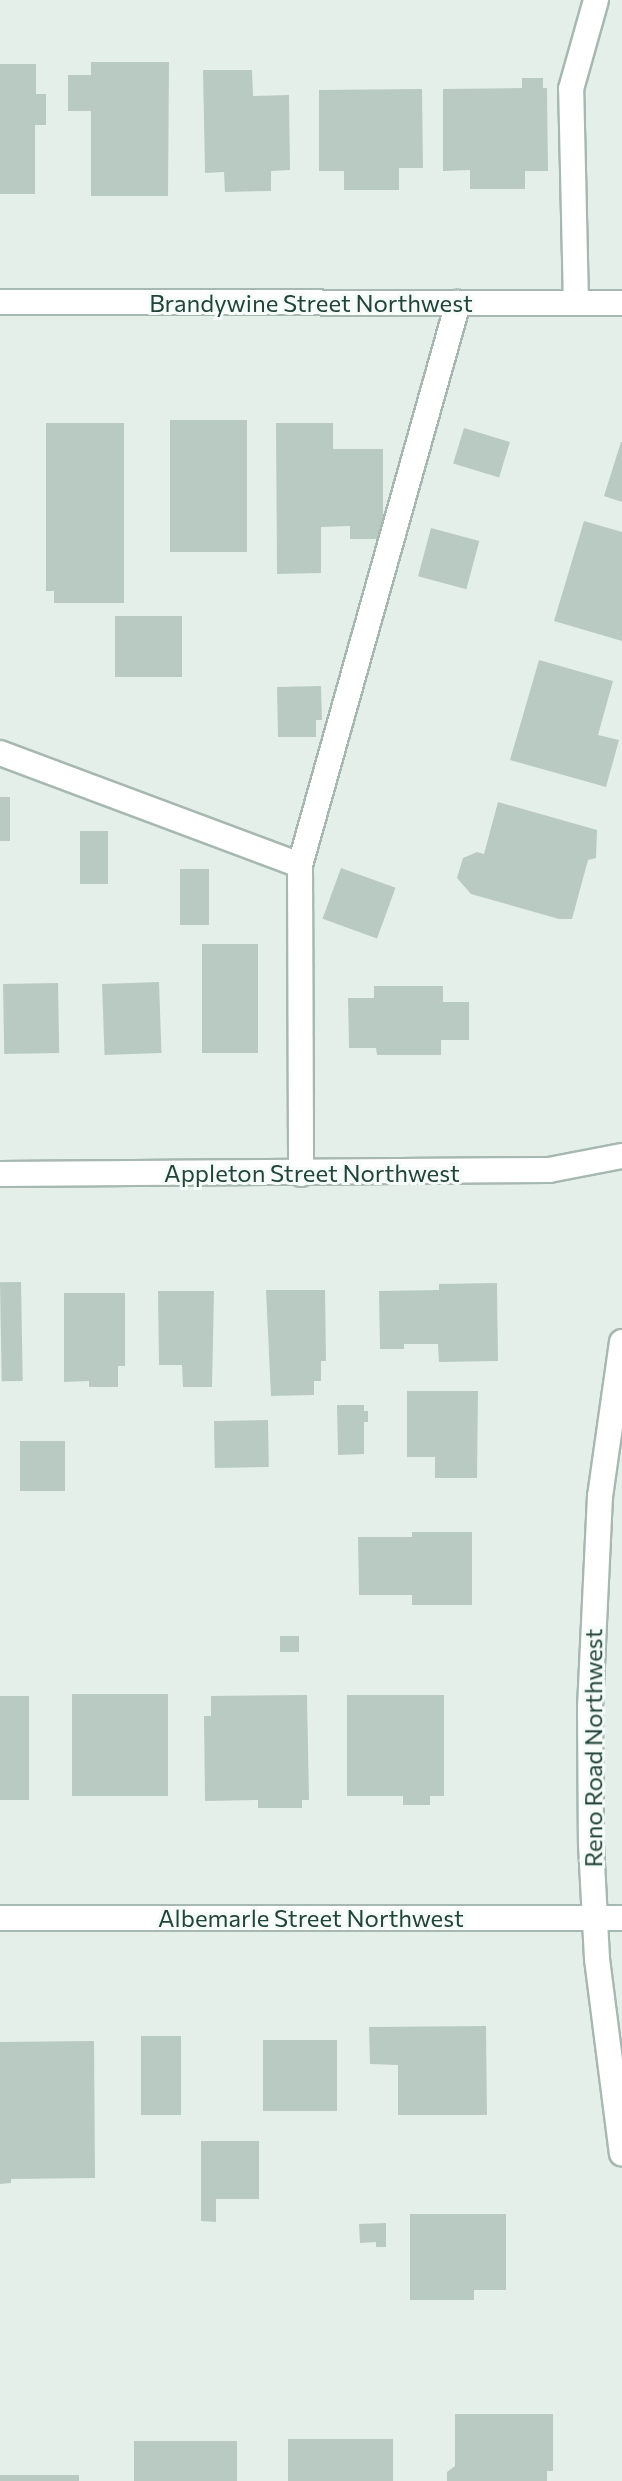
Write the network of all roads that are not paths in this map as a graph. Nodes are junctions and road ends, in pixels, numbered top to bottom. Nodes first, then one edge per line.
1 (596, 0) edge
2 (0, 302) edge
3 (458, 303) junction
4 (576, 303) junction
5 (622, 303) edge
6 (0, 753) edge
7 (300, 865) junction
8 (622, 1156) edge
9 (0, 1174) edge
10 (301, 1174) junction
11 (622, 1342) edge
12 (0, 1918) edge
13 (595, 1918) junction
14 (622, 1918) edge
15 (622, 2153) edge

1 - 4 street
2 - 3 street, Brandywine Street Northwest
3 - 4 street, Brandywine Street Northwest
3 - 7 street
4 - 5 street, Brandywine Street Northwest
6 - 7 street
7 - 10 street
8 - 10 street, Appleton Street Northwest
9 - 10 street, Appleton Street Northwest
11 - 13 street, Reno Road Northwest
12 - 13 street, Albemarle Street Northwest
13 - 14 street, Albemarle Street Northwest
13 - 15 street, Reno Road Northwest

